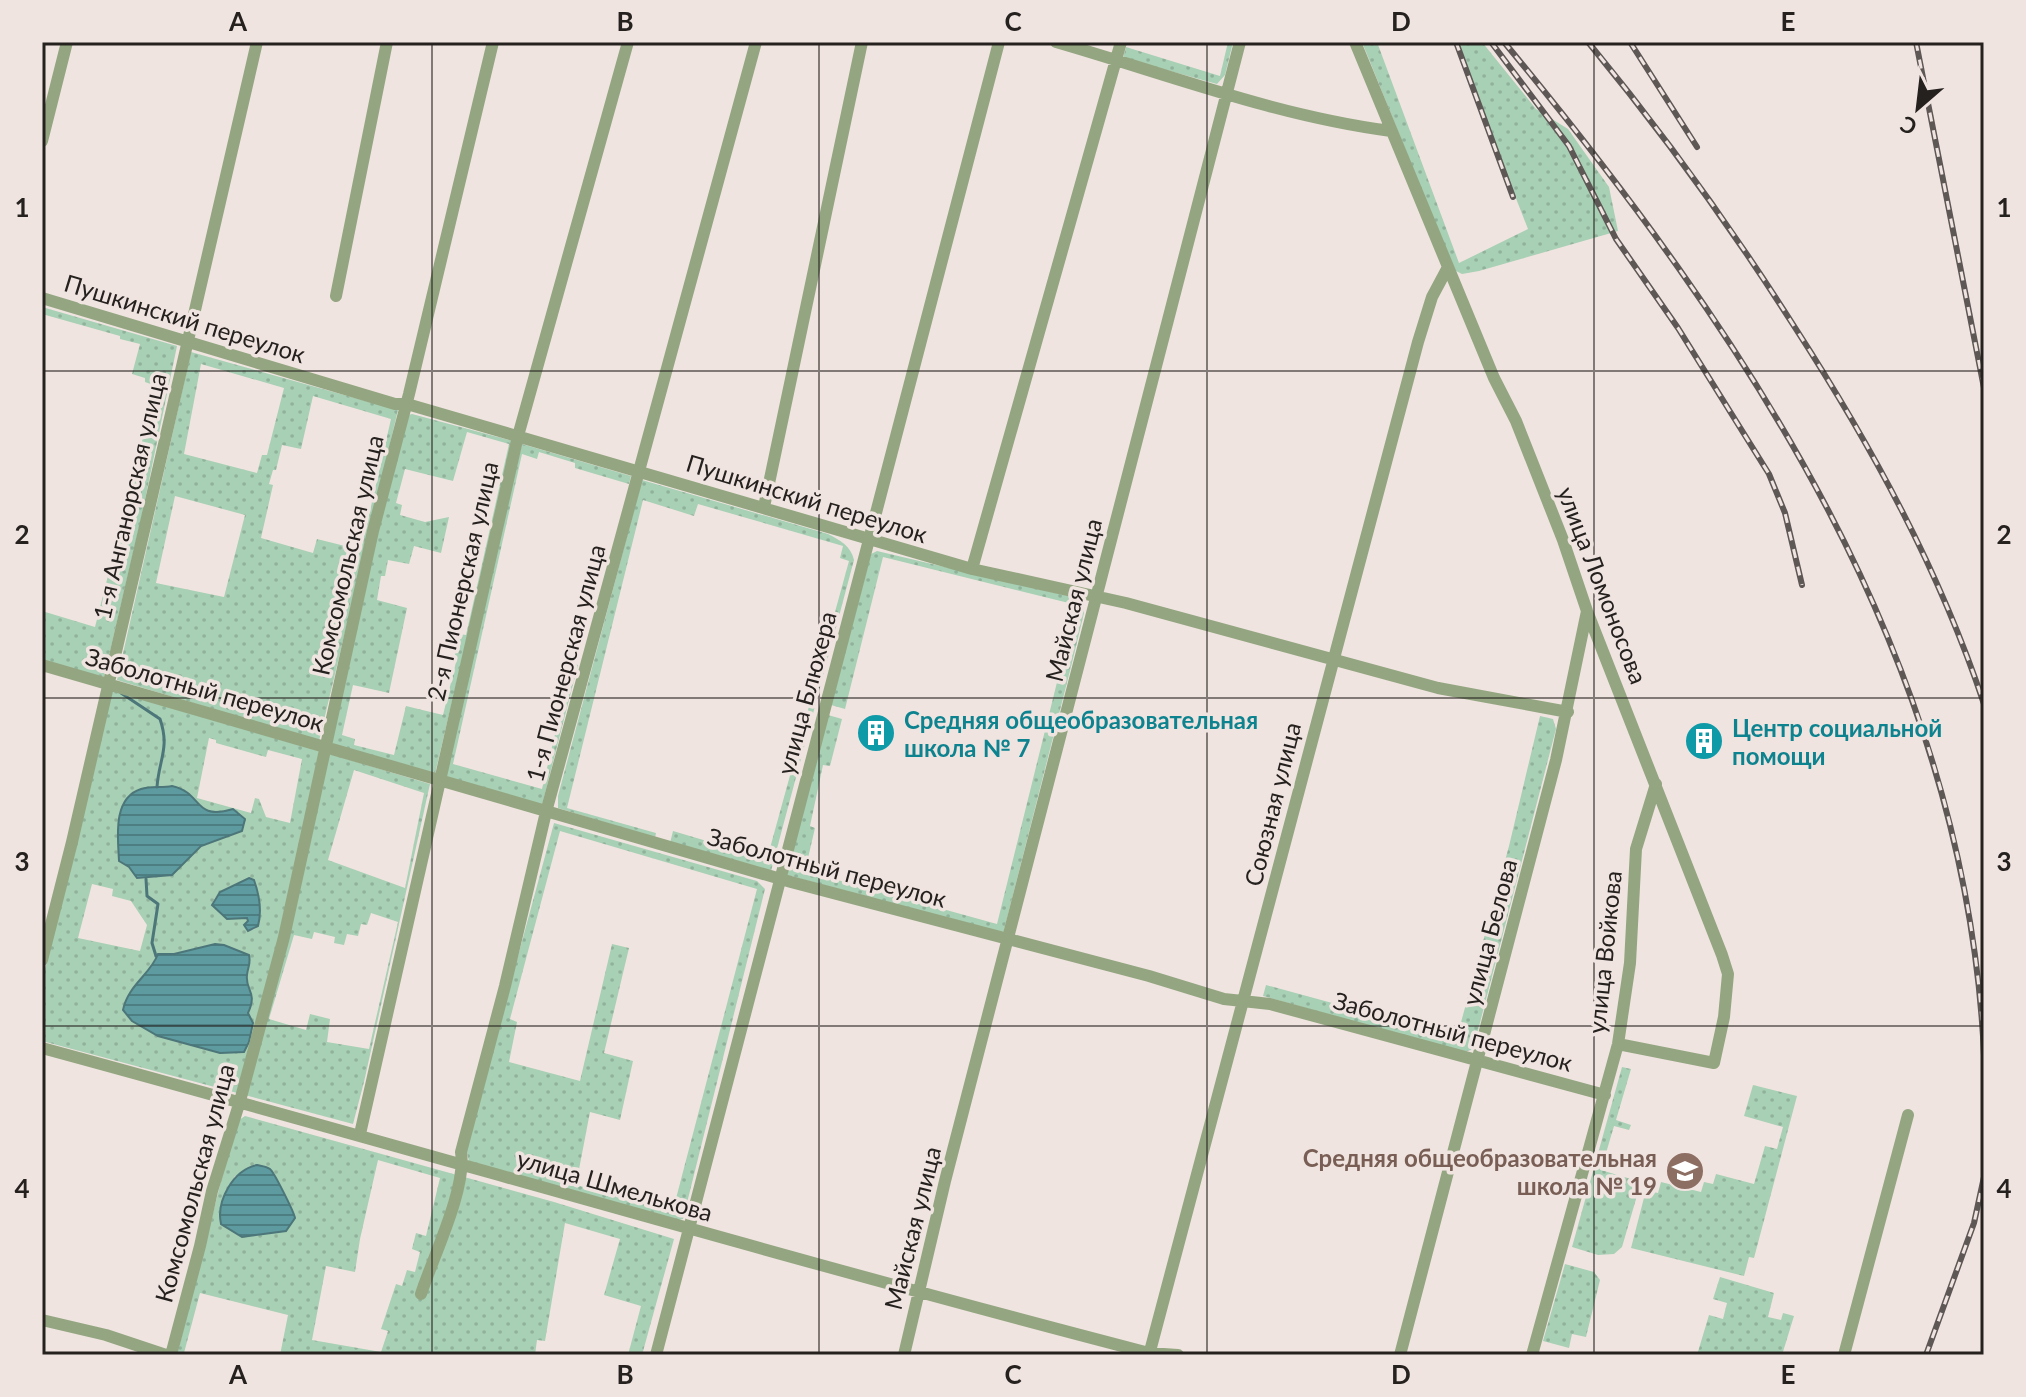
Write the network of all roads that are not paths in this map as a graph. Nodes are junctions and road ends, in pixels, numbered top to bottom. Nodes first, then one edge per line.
1 (67, 42) edge
2 (257, 42) edge
3 (387, 42) edge
4 (493, 42) edge
5 (628, 42) edge
6 (756, 42) edge
7 (862, 42) edge
8 (999, 42) edge
9 (1056, 42) edge
10 (1121, 42) edge
11 (1240, 42) edge
12 (1355, 42) edge
13 (1117, 60) junction
14 (1227, 94) junction
15 (1391, 131) junction
16 (42, 141) edge
17 (1448, 267) junction
18 (336, 296) dead end
19 (42, 298) edge
20 (187, 343) junction
21 (407, 404) junction
22 (518, 436) junction
23 (640, 471) junction
24 (764, 507) junction
25 (868, 540) junction
26 (972, 569) junction
27 (1097, 597) junction
28 (1587, 611) junction
29 (1333, 659) junction
30 (42, 665) edge
31 (108, 682) junction
32 (1568, 712) junction
33 (325, 748) junction
34 (439, 782) junction
35 (1656, 784) junction
36 (546, 812) junction
37 (779, 878) junction
38 (1008, 938) junction
39 (42, 960) edge
40 (1244, 1001) junction
41 (1618, 1044) junction
42 (42, 1048) edge
43 (1477, 1062) junction
44 (1605, 1095) junction
45 (240, 1101) junction
46 (1908, 1115) dead end
47 (360, 1134) junction
48 (463, 1166) junction
49 (688, 1228) junction
50 (919, 1293) junction
51 (421, 1294) dead end
52 (42, 1320) edge
53 (1149, 1354) edge
54 (168, 1355) edge
55 (656, 1355) edge
56 (904, 1355) edge
57 (1178, 1355) edge
58 (1400, 1355) edge
59 (1532, 1355) edge
60 (1844, 1355) edge

1 - 16 street
2 - 20 street, 1-я Анганорская улица
3 - 18 street
4 - 21 street, Комсомольская улица
5 - 22 street, 2-я Пионерская улица
6 - 23 street, 1-я Пионерская улица
7 - 24 street
8 - 25 street, улица Блюхера
9 - 13 street
10 - 13 street
11 - 14 street, Майская улица
12 - 15 street, улица Ломоносова
13 - 14 street
13 - 26 street
14 - 15 street
14 - 27 street, Майская улица
15 - 17 street, улица Ломоносова
17 - 28 street, улица Ломоносова
17 - 29 street, Союзная улица
19 - 20 street, Пушкинский переулок
20 - 21 street, Пушкинский переулок
20 - 31 street, 1-я Анганорская улица
21 - 22 street, Пушкинский переулок
21 - 33 street, Комсомольская улица
22 - 23 street, Пушкинский переулок
22 - 34 street, 2-я Пионерская улица
23 - 24 street, Пушкинский переулок
23 - 36 street, 1-я Пионерская улица
24 - 25 street, Пушкинский переулок
25 - 26 street, Пушкинский переулок
25 - 37 street, улица Блюхера
26 - 27 street, Пушкинский переулок
27 - 29 street, Пушкинский переулок
27 - 38 street, Майская улица
28 - 32 street, улица Белова
28 - 35 street, улица Ломоносова
29 - 32 street, Пушкинский переулок
29 - 40 street, Союзная улица
30 - 31 street, Заболотный переулок
31 - 33 street, Заболотный переулок
31 - 39 street, 1-я Анганорская улица
32 - 43 street, улица Белова
33 - 34 street, Заболотный переулок
33 - 45 street, Комсомольская улица
34 - 36 street, Заболотный переулок
34 - 47 street, 2-я Пионерская улица
35 - 41 street, улица Войкова
35 - 41 street, улица Ломоносова
36 - 37 street, Заболотный переулок
36 - 48 street, 1-я Пионерская улица
37 - 38 street, Заболотный переулок
37 - 49 street, улица Блюхера
38 - 40 street, Заболотный переулок
38 - 50 street, Майская улица
40 - 43 street, Заболотный переулок
40 - 53 street, Союзная улица
41 - 44 street, улица Войкова
42 - 45 street, улица Шмелькова
43 - 44 street, Заболотный переулок
43 - 58 street, улица Белова
44 - 59 street, улица Войкова
45 - 47 street, улица Шмелькова
45 - 54 street, Комсомольская улица
46 - 60 street
47 - 48 street, улица Шмелькова
48 - 49 street, улица Шмелькова
48 - 51 street, 1-я Пионерская улица
49 - 50 street, улица Шмелькова
49 - 55 street, улица Блюхера
50 - 53 street, улица Шмелькова
50 - 56 street, Майская улица
52 - 54 street
53 - 57 street, улица Шмелькова

